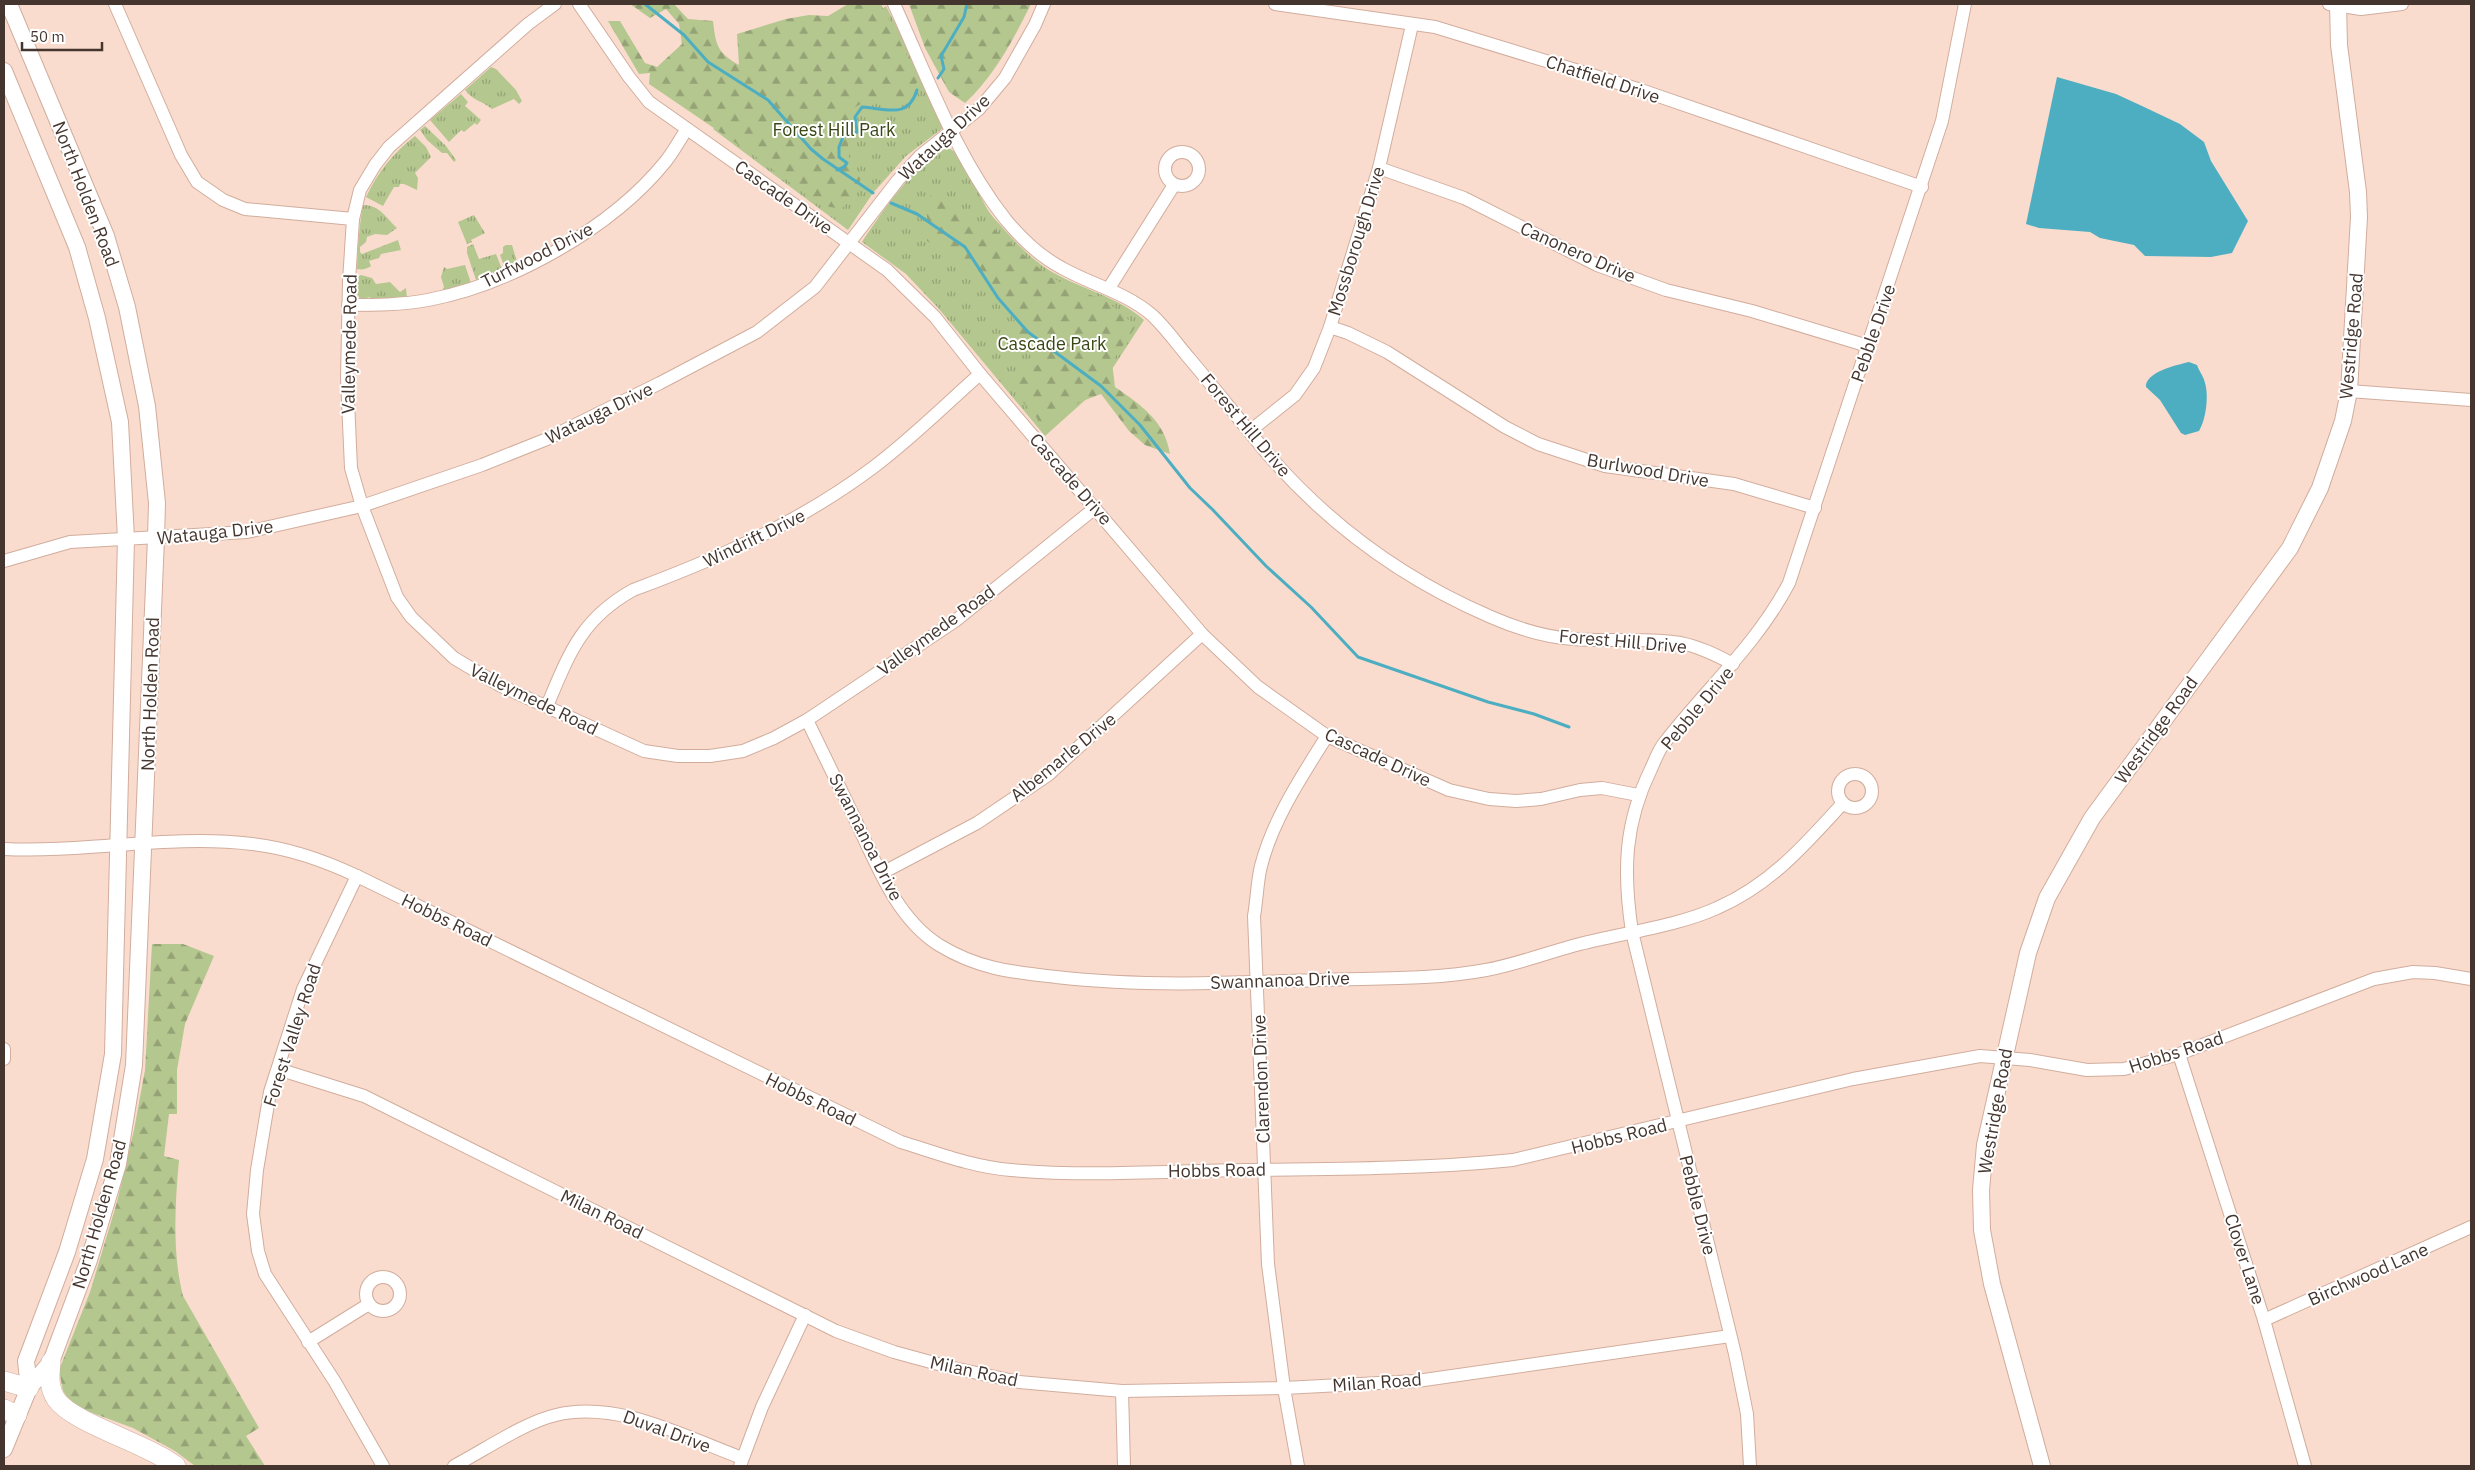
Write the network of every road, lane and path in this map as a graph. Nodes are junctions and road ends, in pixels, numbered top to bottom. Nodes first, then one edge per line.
1 (9, 4) edge
2 (115, 4) edge
3 (555, 4) edge
4 (579, 4) edge
5 (894, 4) edge
6 (1044, 4) edge
7 (1275, 4) edge
8 (1965, 4) edge
9 (2335, 4) edge
10 (2402, 4) edge
11 (1412, 25) junction
12 (4, 71) edge
13 (687, 129) junction
14 (952, 130) junction
15 (1379, 168) junction
16 (1174, 185) dead end
17 (1922, 187) junction
18 (353, 220) junction
19 (850, 242) junction
20 (1109, 288) junction
21 (348, 305) junction
22 (1330, 327) junction
23 (1868, 346) junction
24 (980, 374) junction
25 (2350, 391) junction
26 (2471, 400) edge
27 (1250, 431) junction
28 (362, 506) junction
29 (1096, 508) junction
30 (1815, 508) junction
31 (156, 538) junction
32 (126, 539) junction
33 (4, 561) edge
34 (1202, 634) junction
35 (1733, 664) junction
36 (547, 706) junction
37 (807, 720) junction
38 (1327, 736) junction
39 (1638, 795) junction
40 (1843, 803) dead end
41 (143, 844) junction
42 (119, 846) junction
43 (4, 849) edge
44 (882, 873) junction
45 (357, 876) junction
46 (1632, 932) junction
47 (2471, 979) edge
48 (1258, 982) junction
49 (4, 1049) edge
50 (2179, 1054) junction
51 (2004, 1057) junction
52 (4, 1059) edge
53 (278, 1069) junction
54 (1678, 1122) junction
55 (1265, 1170) junction
56 (2471, 1227) edge
57 (369, 1304) dead end
58 (805, 1315) junction
59 (2264, 1320) junction
60 (1730, 1336) junction
61 (308, 1342) junction
62 (51, 1362) junction
63 (4, 1380) edge
64 (29, 1388) junction
65 (1284, 1388) junction
66 (1122, 1391) junction
67 (10, 1412) edge
68 (4, 1449) edge
69 (741, 1462) edge
70 (176, 1466) edge
71 (383, 1466) edge
72 (454, 1466) edge
73 (1124, 1466) edge
74 (1298, 1466) edge
75 (1750, 1466) edge
76 (2042, 1466) edge
77 (2305, 1466) edge

1 - 31 main road, North Holden Road
2 - 18 street
3 - 18 street, Valleymede Road
4 - 13 street, Cascade Drive
5 - 14 street, Forest Hill Drive
6 - 14 street, Watauga Drive
7 - 11 street, Chatfield Drive
8 - 17 street, Pebble Drive
9 - 10 street
9 - 25 main road, Westridge Road
11 - 15 street, Mossborough Drive
11 - 17 street, Chatfield Drive
12 - 32 main road, North Holden Road
13 - 19 street, Cascade Drive
13 - 21 street, Turfwood Drive
14 - 19 street, Watauga Drive
14 - 20 street, Forest Hill Drive
15 - 22 street, Mossborough Drive
15 - 23 street, Canonero Drive
16 - 20 street
17 - 23 street, Pebble Drive
18 - 21 street, Valleymede Road
19 - 24 street, Cascade Drive
19 - 28 street, Watauga Drive
20 - 27 street, Forest Hill Drive
21 - 28 street, Valleymede Road
22 - 27 street, Mossborough Drive
22 - 30 street, Burlwood Drive
23 - 30 street, Pebble Drive
24 - 29 street, Cascade Drive
24 - 36 street, Windrift Drive
25 - 26 street
25 - 51 main road, Westridge Road
27 - 35 street, Forest Hill Drive
28 - 31 street, Watauga Drive
28 - 36 street, Valleymede Road
29 - 34 street, Cascade Drive
29 - 37 street, Valleymede Road
30 - 35 street, Pebble Drive
31 - 32 street, Watauga Drive
31 - 41 main road, North Holden Road
32 - 33 street, Watauga Drive
32 - 42 main road, North Holden Road
34 - 38 street, Cascade Drive
34 - 44 street, Albemarle Drive
35 - 39 street, Pebble Drive
36 - 37 street, Valleymede Road
37 - 44 street, Swannanoa Drive
38 - 39 street, Cascade Drive
38 - 48 street, Clarendon Drive
39 - 46 street, Pebble Drive
40 - 46 street, Swannanoa Drive
41 - 42 street, Hobbs Road
41 - 45 street, Hobbs Road
41 - 62 main road, North Holden Road
42 - 43 street, Hobbs Road
42 - 64 main road, North Holden Road
44 - 48 street, Swannanoa Drive
45 - 53 street, Forest Valley Road
45 - 55 street, Hobbs Road
46 - 48 street, Swannanoa Drive
46 - 54 street, Pebble Drive
47 - 50 street, Hobbs Road
48 - 55 street, Clarendon Drive
49 - 52 street
50 - 51 street, Hobbs Road
50 - 59 street, Clover Lane
51 - 54 street, Hobbs Road
51 - 76 main road, Westridge Road
53 - 58 street, Milan Road
53 - 61 street, Forest Valley Road
54 - 55 street, Hobbs Road
54 - 60 street, Pebble Drive
55 - 65 street, Clarendon Drive
56 - 59 street, Birchwood Lane
57 - 61 street
58 - 66 street, Milan Road
58 - 69 street
59 - 77 street, Clover Lane
60 - 65 street, Milan Road
60 - 75 street, Pebble Drive
61 - 71 street, Forest Valley Road
62 - 64 main road, North Holden Road
62 - 70 highway
63 - 64 highway
64 - 67 main road, North Holden Road
65 - 66 street, Milan Road
65 - 74 street, Clarendon Drive
66 - 73 street
67 - 68 main road, North Holden Road
69 - 72 street, Duval Drive

